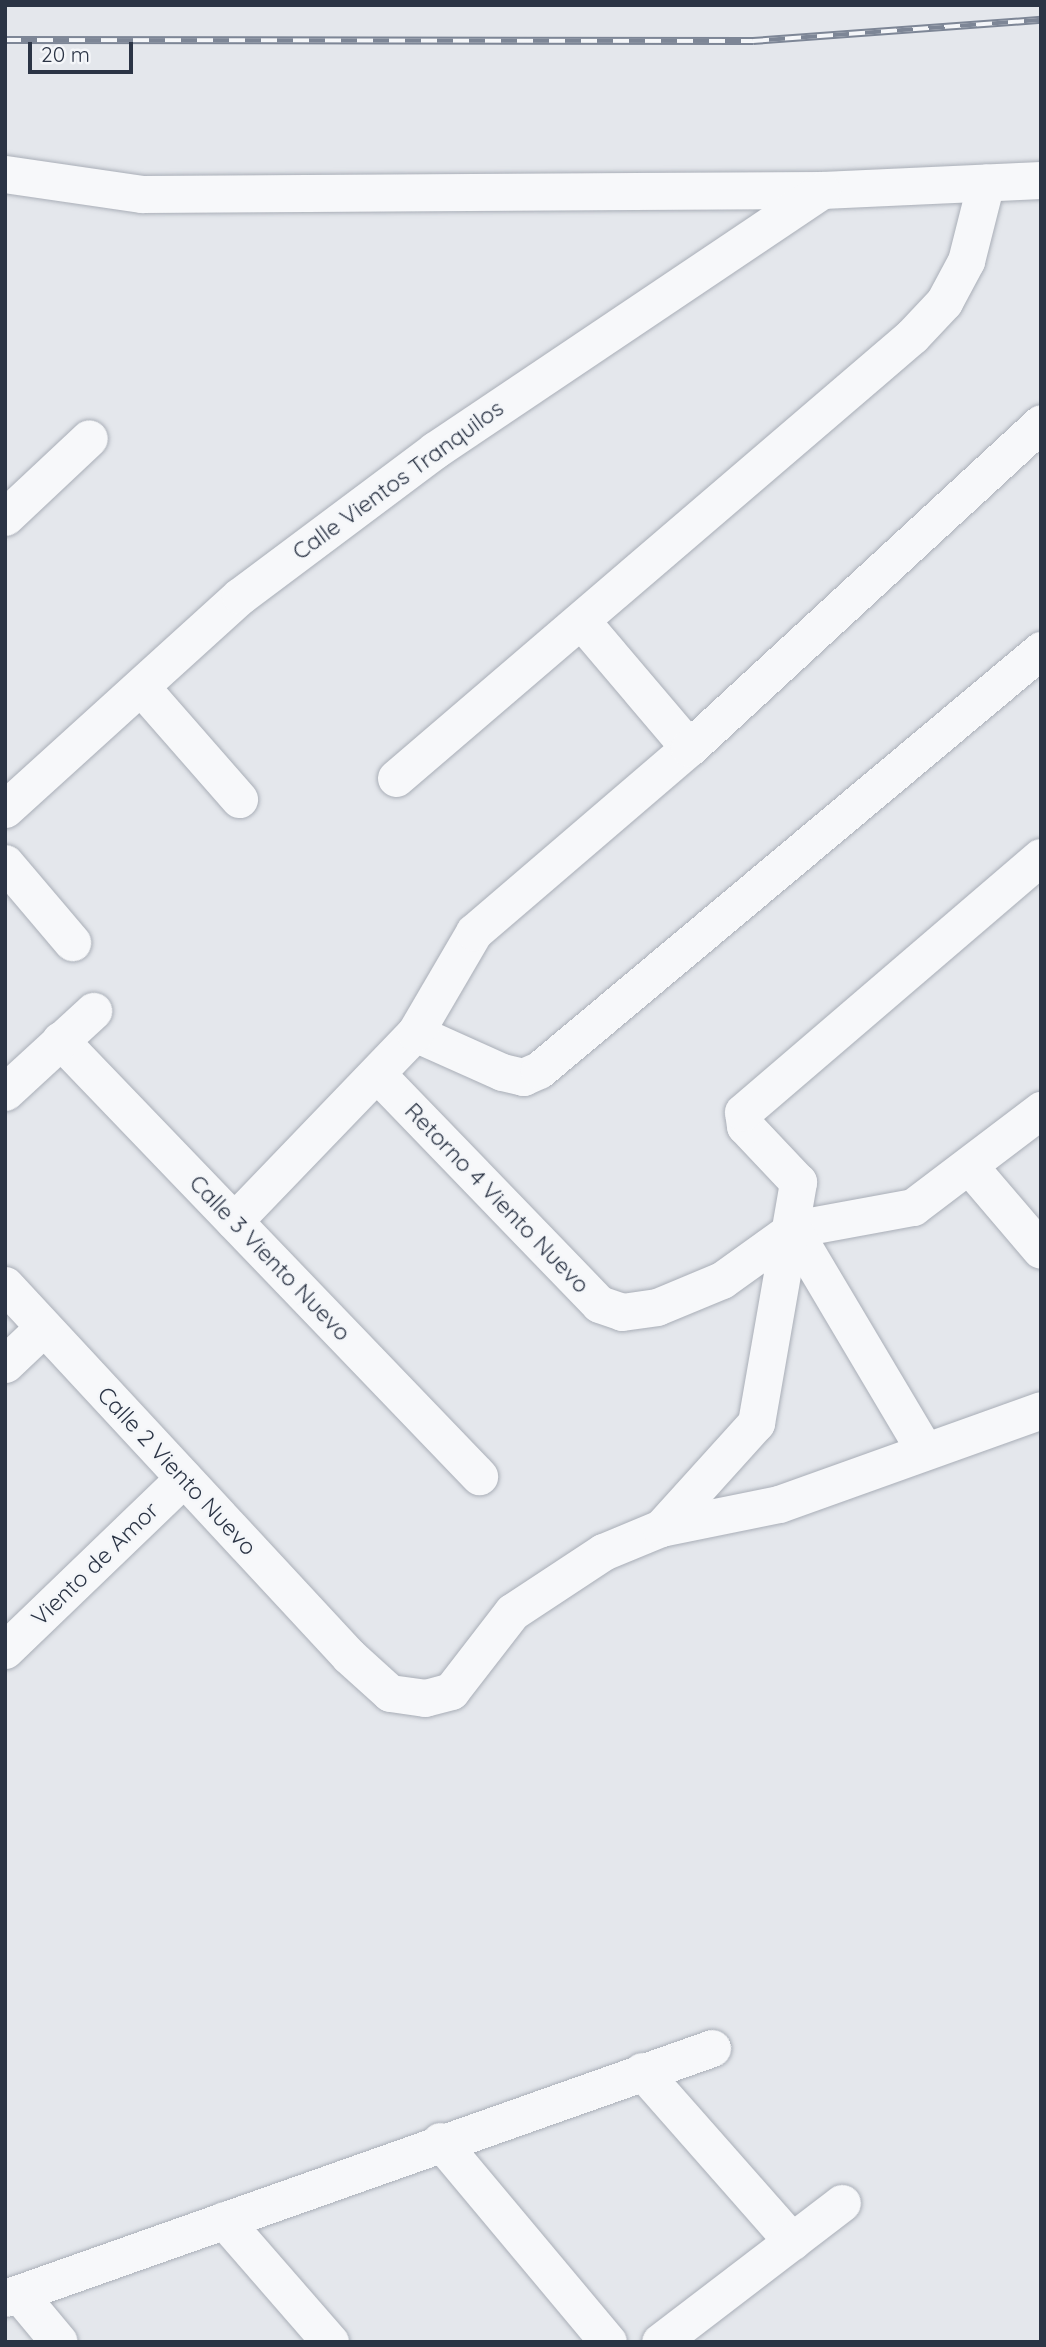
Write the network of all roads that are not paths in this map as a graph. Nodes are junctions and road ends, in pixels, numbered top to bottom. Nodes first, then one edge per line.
1 (5, 174) edge
2 (1041, 180) edge
3 (986, 183) junction
4 (822, 190) junction
5 (1041, 423) edge
6 (89, 438) dead end
7 (5, 517) edge
8 (584, 624) junction
9 (1041, 650) edge
10 (141, 687) junction
11 (689, 748) junction
12 (396, 778) dead end
13 (239, 799) dead end
14 (5, 809) edge
15 (1041, 857) edge
16 (5, 863) edge
17 (72, 942) dead end
18 (93, 1012) dead end
19 (415, 1033) junction
20 (60, 1040) junction
21 (378, 1075) junction
22 (5, 1092) edge
23 (1041, 1110) edge
24 (970, 1167) junction
25 (234, 1221) junction
26 (793, 1229) junction
27 (1041, 1250) edge
28 (5, 1285) edge
29 (43, 1328) junction
30 (5, 1364) edge
31 (1041, 1409) edge
32 (925, 1451) junction
33 (479, 1476) dead end
34 (184, 1478) junction
35 (661, 1528) junction
36 (5, 1650) edge
37 (712, 2048) dead end
38 (642, 2071) junction
39 (440, 2141) junction
40 (842, 2203) dead end
41 (225, 2220) junction
42 (792, 2241) junction
43 (12, 2296) edge
44 (59, 2342) edge
45 (330, 2342) edge
46 (608, 2342) edge
47 (660, 2342) edge

1 - 4 street
2 - 3 street
3 - 4 street
3 - 8 street
4 - 10 street, Calle Vientos Tranquilos
5 - 11 street
6 - 7 street
8 - 11 street
8 - 12 street
9 - 19 street
10 - 13 street
10 - 14 street, Calle Vientos Tranquilos
11 - 19 street
15 - 26 street
16 - 17 street
18 - 20 street
19 - 21 street
20 - 22 street
20 - 25 street, Calle 3 Viento Nuevo
21 - 25 street
21 - 26 street, Retorno 4 Viento Nuevo
23 - 24 street
24 - 26 street
24 - 27 street
25 - 33 street, Calle 3 Viento Nuevo
26 - 32 street
26 - 35 street
28 - 29 street, Calle 2 Viento Nuevo
29 - 30 street
29 - 34 street, Calle 2 Viento Nuevo
31 - 32 street
32 - 35 street
34 - 35 street, Calle 2 Viento Nuevo
34 - 36 street, Viento de Amor
37 - 38 street
38 - 39 street
38 - 42 street
39 - 41 street
39 - 46 street
40 - 42 street
41 - 43 street
41 - 45 street
42 - 47 street
43 - 44 street

